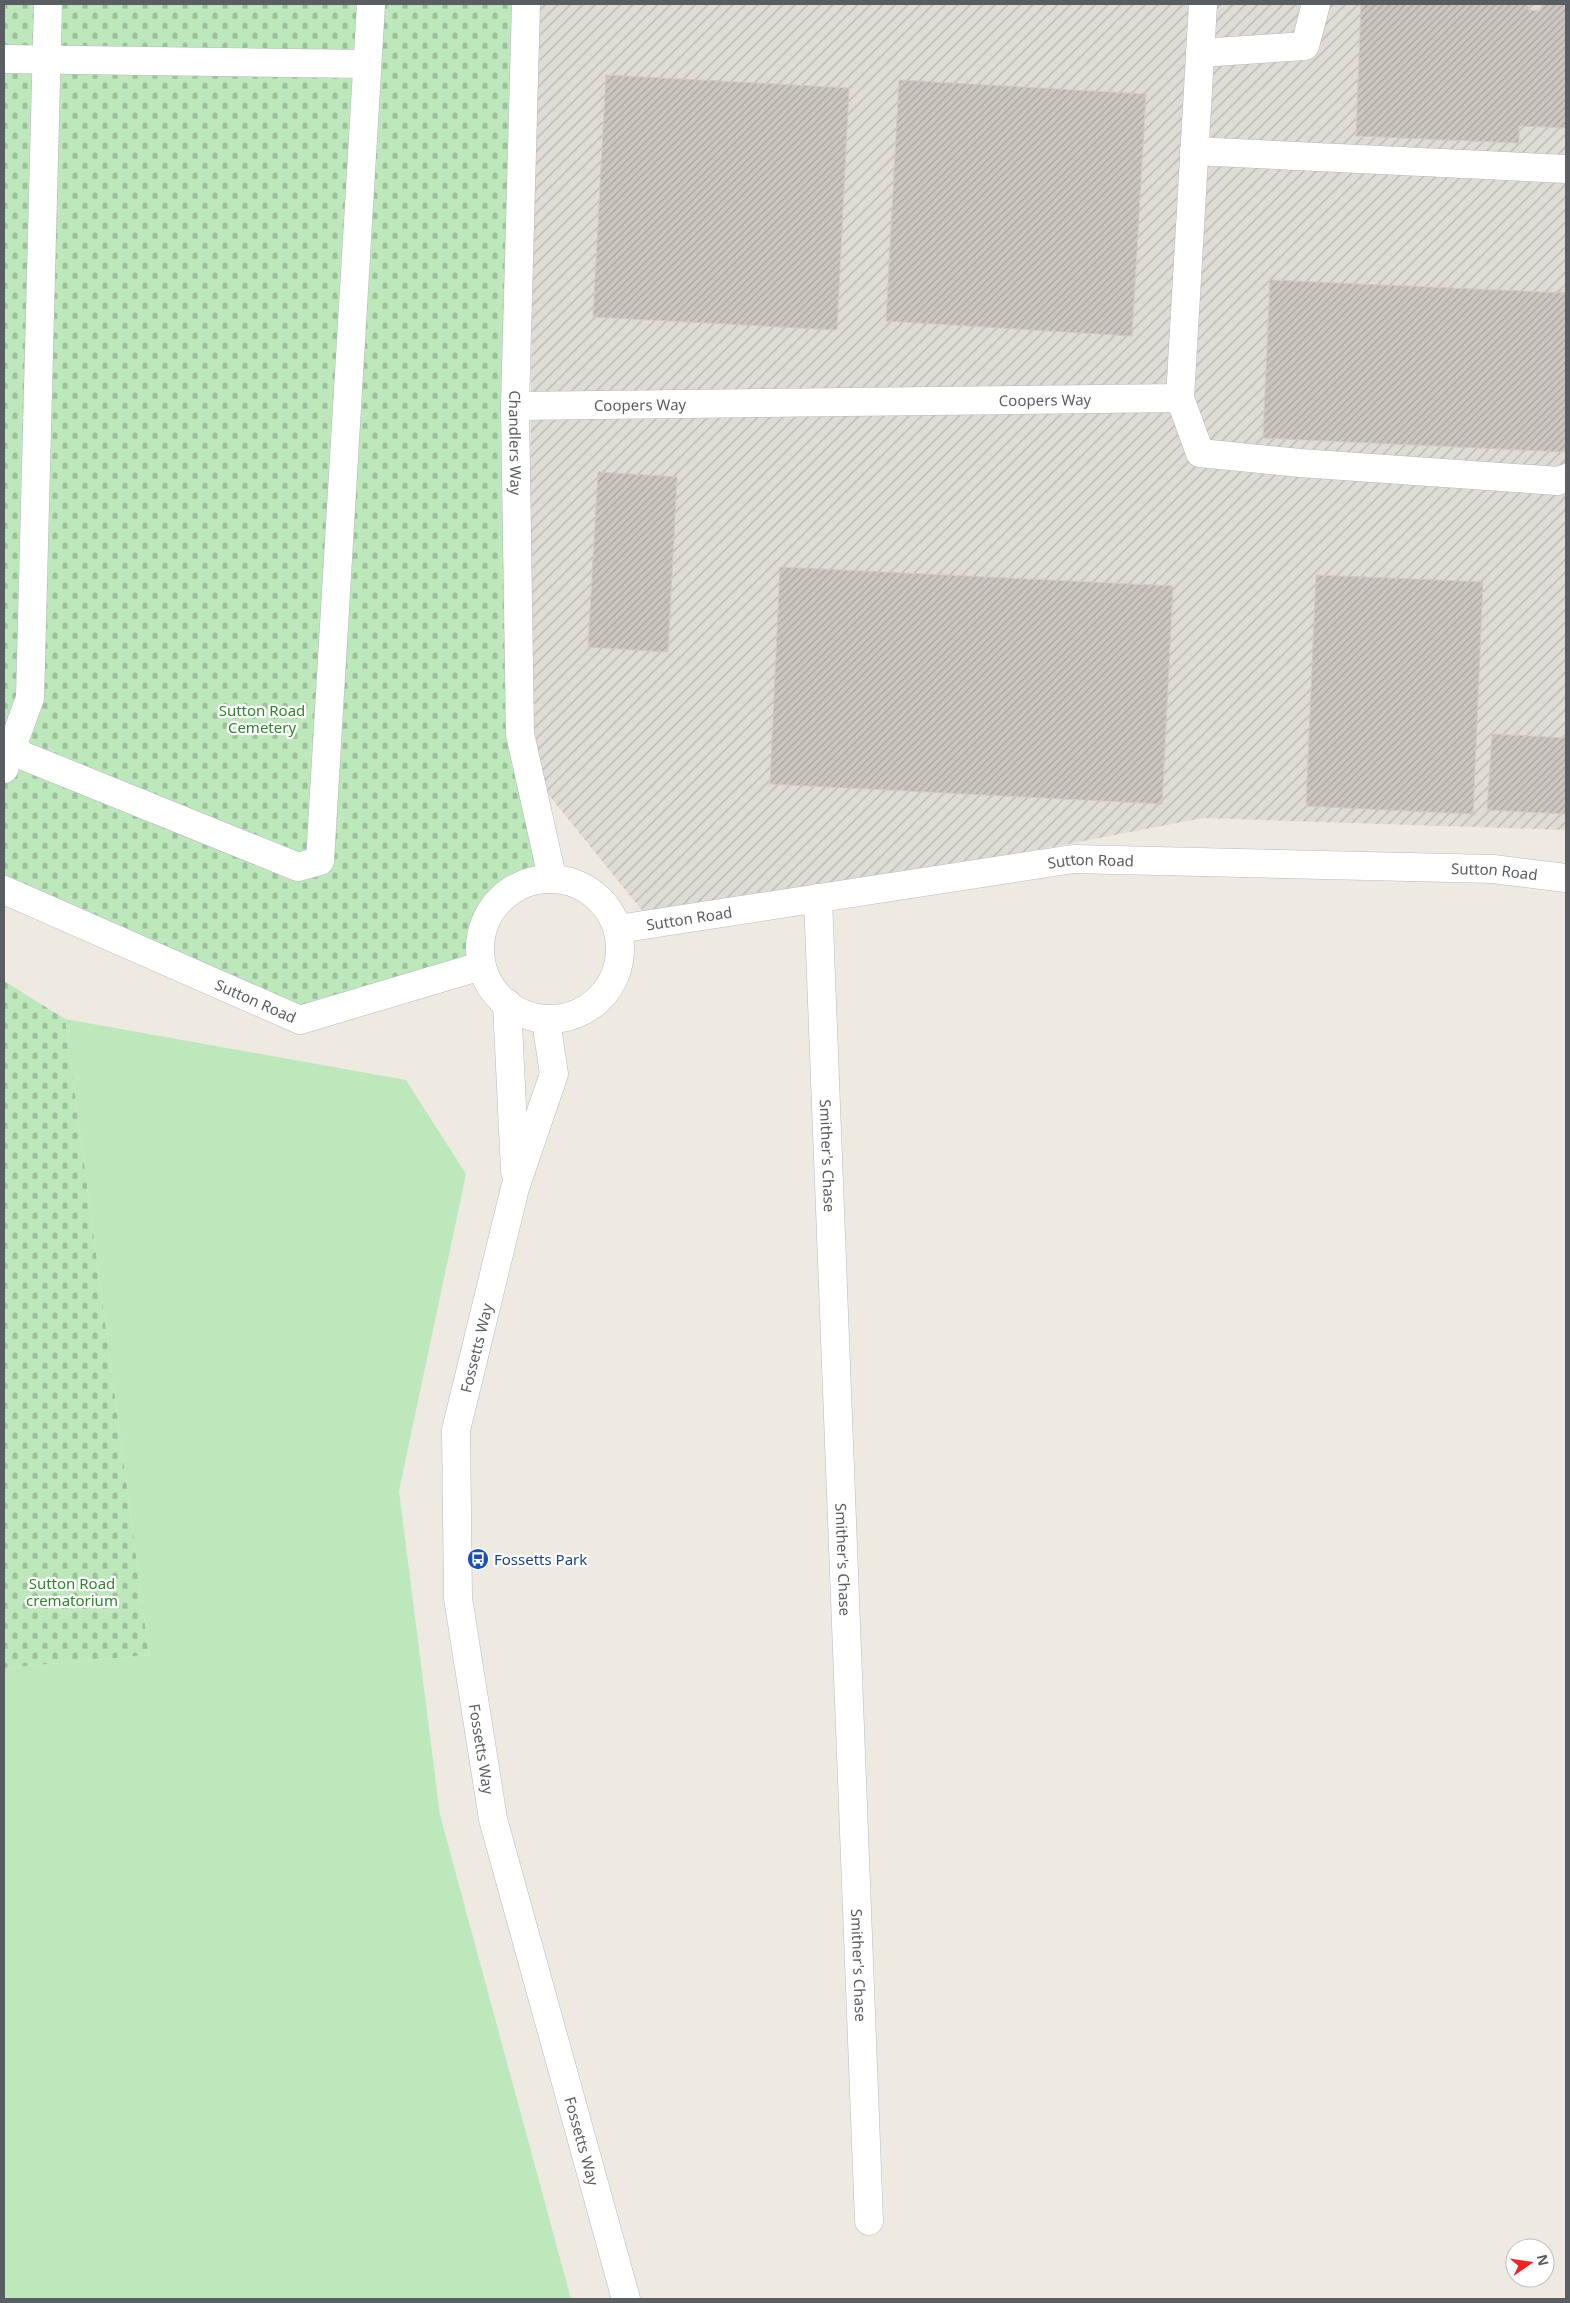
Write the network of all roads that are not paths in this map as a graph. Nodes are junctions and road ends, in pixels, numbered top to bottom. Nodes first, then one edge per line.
1 (48, 4) edge
2 (371, 4) edge
3 (526, 4) edge
4 (1203, 4) edge
5 (1316, 4) edge
6 (1200, 53) junction
7 (4, 59) edge
8 (45, 60) junction
9 (367, 64) junction
10 (1194, 151) junction
11 (1566, 169) edge
12 (1180, 398) junction
13 (515, 406) junction
14 (1566, 478) edge
15 (6, 756) edge
16 (552, 877) junction
17 (1566, 878) edge
18 (4, 890) edge
19 (818, 898) junction
20 (618, 929) junction
21 (481, 966) junction
22 (507, 1003) junction
23 (546, 1020) junction
24 (515, 1188) junction
25 (869, 2221) dead end
26 (626, 2299) edge

1 - 8 street
2 - 9 street
3 - 13 street, Chandlers Way
4 - 6 street
5 - 6 street
6 - 10 street
7 - 8 street
8 - 9 street
8 - 15 street
9 - 15 street
10 - 11 street
10 - 12 street
12 - 13 street, Coopers Way
12 - 14 street
13 - 16 street, Chandlers Way
16 - 20 street
16 - 21 street
17 - 19 street, Sutton Road
18 - 21 street, Sutton Road
19 - 20 street, Sutton Road
19 - 25 street, Smither's Chase
20 - 23 street
21 - 22 street
22 - 23 street
22 - 24 street, Fossetts Way
23 - 24 street, Fossetts Way
24 - 26 street, Fossetts Way

